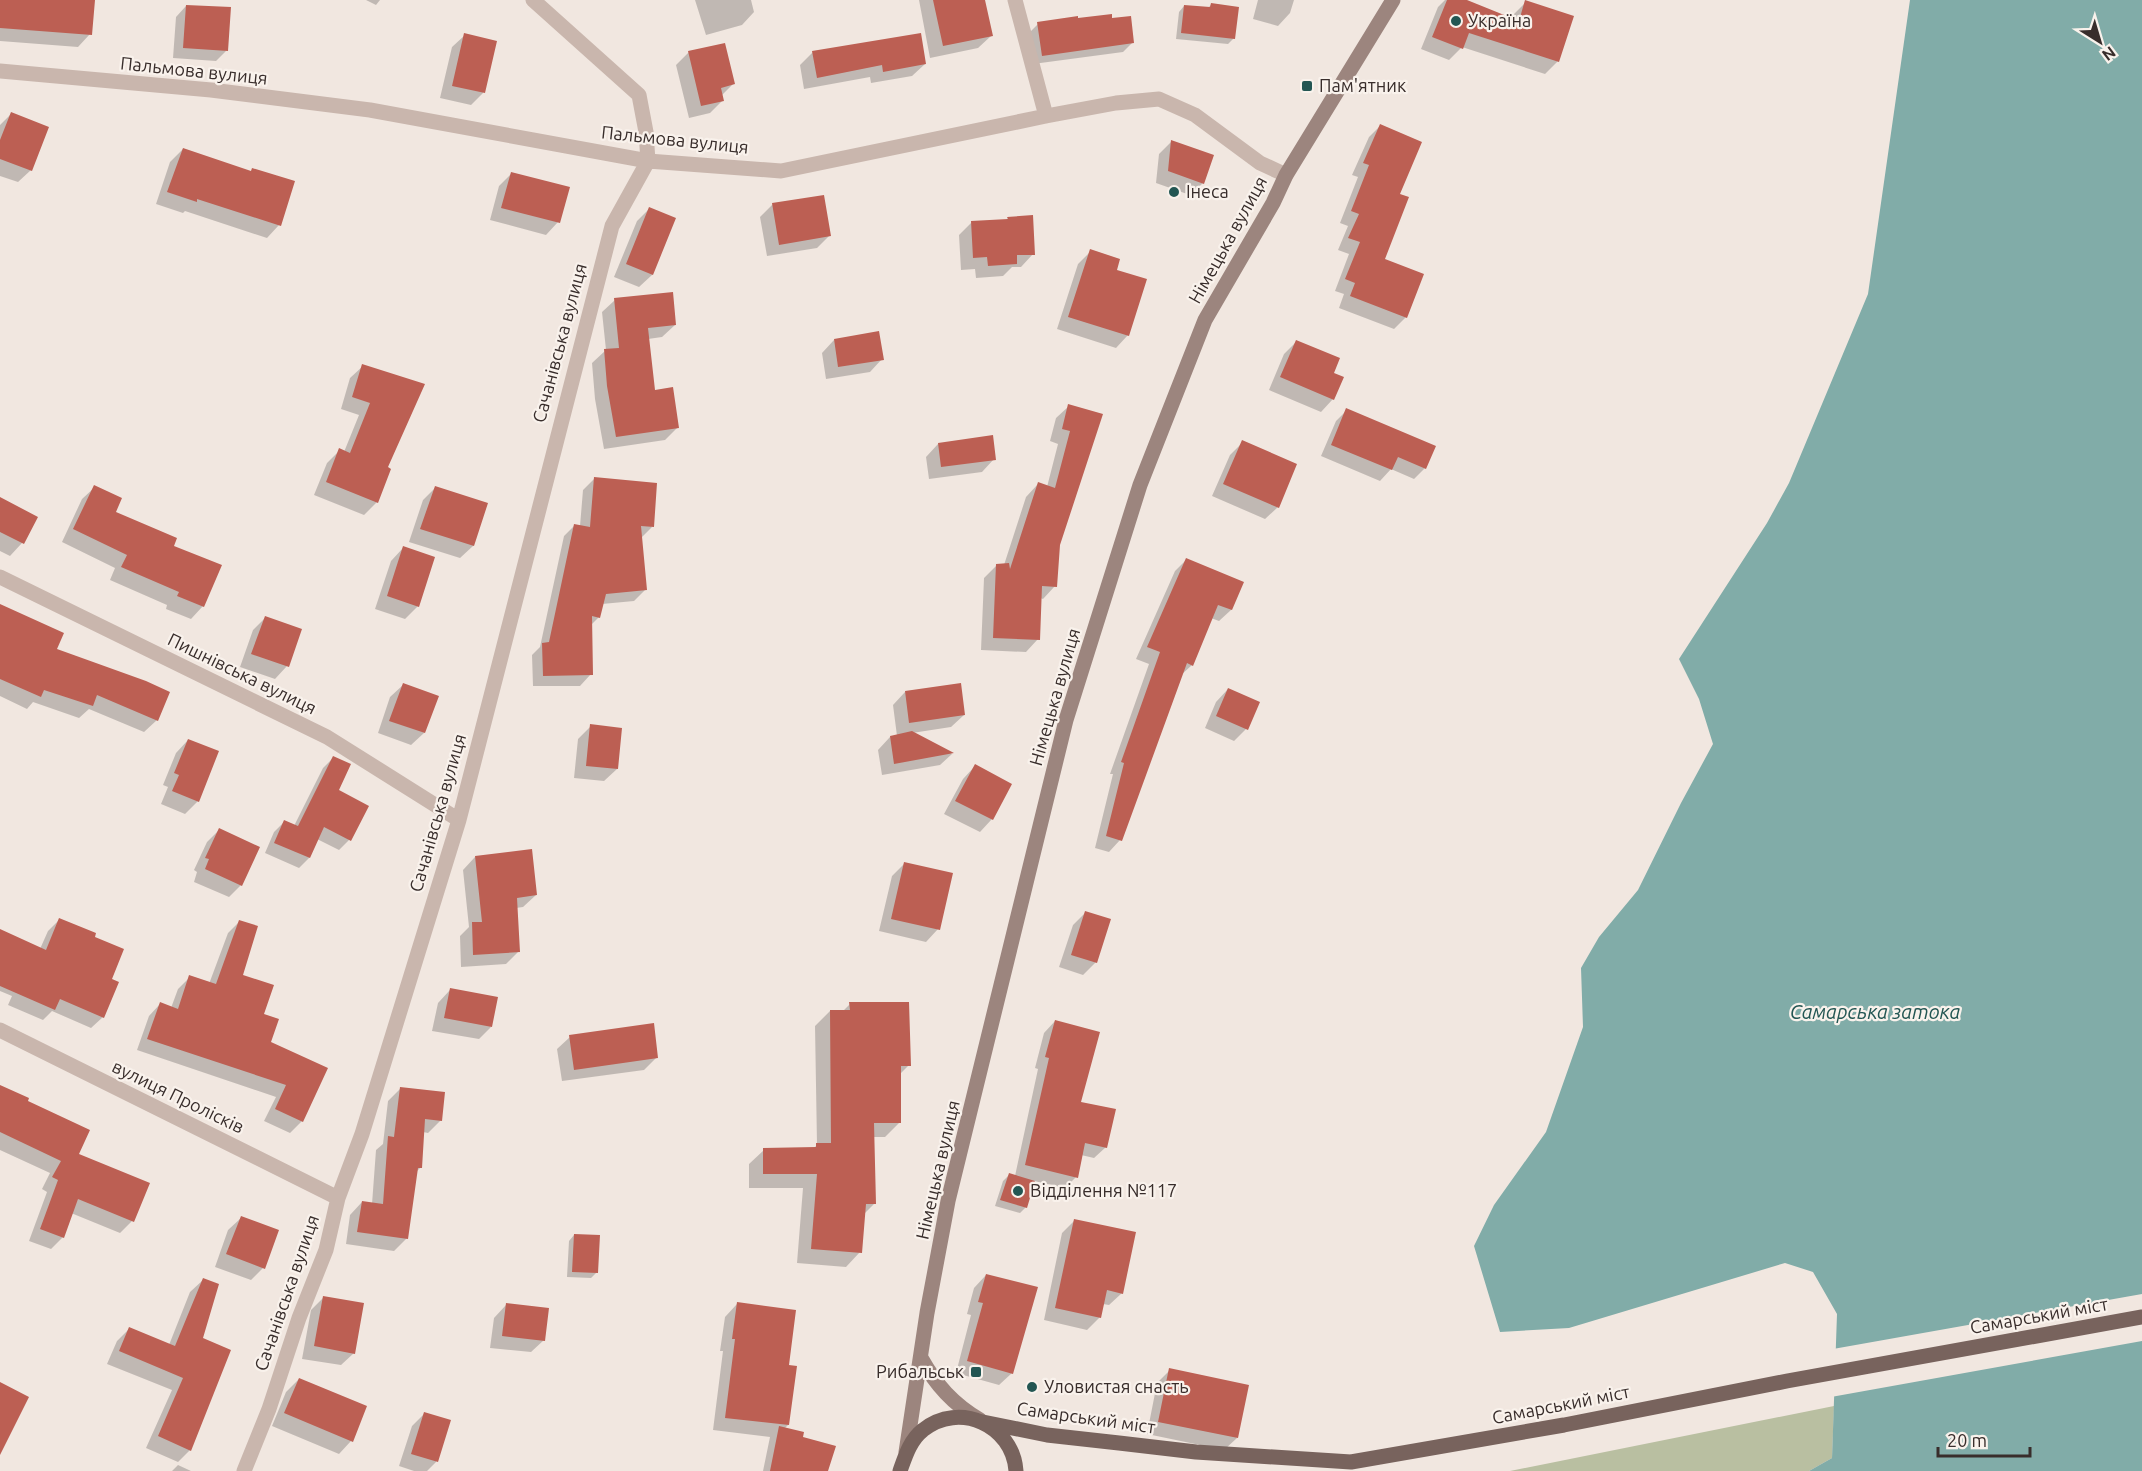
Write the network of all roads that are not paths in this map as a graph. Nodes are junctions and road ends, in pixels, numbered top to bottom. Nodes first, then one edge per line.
1 (533, 0) edge
2 (1016, 0) edge
3 (1393, 0) edge
4 (0, 71) edge
5 (1046, 116) junction
6 (648, 161) junction
7 (1286, 175) junction
8 (0, 577) edge
9 (459, 820) junction
10 (0, 1030) edge
11 (338, 1198) junction
12 (2142, 1317) edge
13 (921, 1358) junction
14 (983, 1422) junction
15 (1351, 1462) junction
16 (903, 1467) edge
17 (244, 1471) edge
18 (1016, 1471) edge
19 (1314, 1471) edge

1 - 6 street
2 - 5 street
3 - 7 main road, Німецька вулиця
4 - 6 street, Пальмова вулиця
5 - 6 street, Пальмова вулиця
5 - 7 street, Пальмова вулиця
6 - 9 street, Сачанівська вулиця
7 - 13 main road, Німецька вулиця
8 - 9 street, Пишнівська вулиця
9 - 11 street, Сачанівська вулиця
10 - 11 street, вулиця Пролісків
11 - 17 street, Сачанівська вулиця
12 - 15 main road, Самарський міст
13 - 14 main road
13 - 16 main road, Німецька вулиця
14 - 15 main road, Самарський міст
14 - 16 main road, Самарський міст
14 - 18 main road
15 - 19 main road

